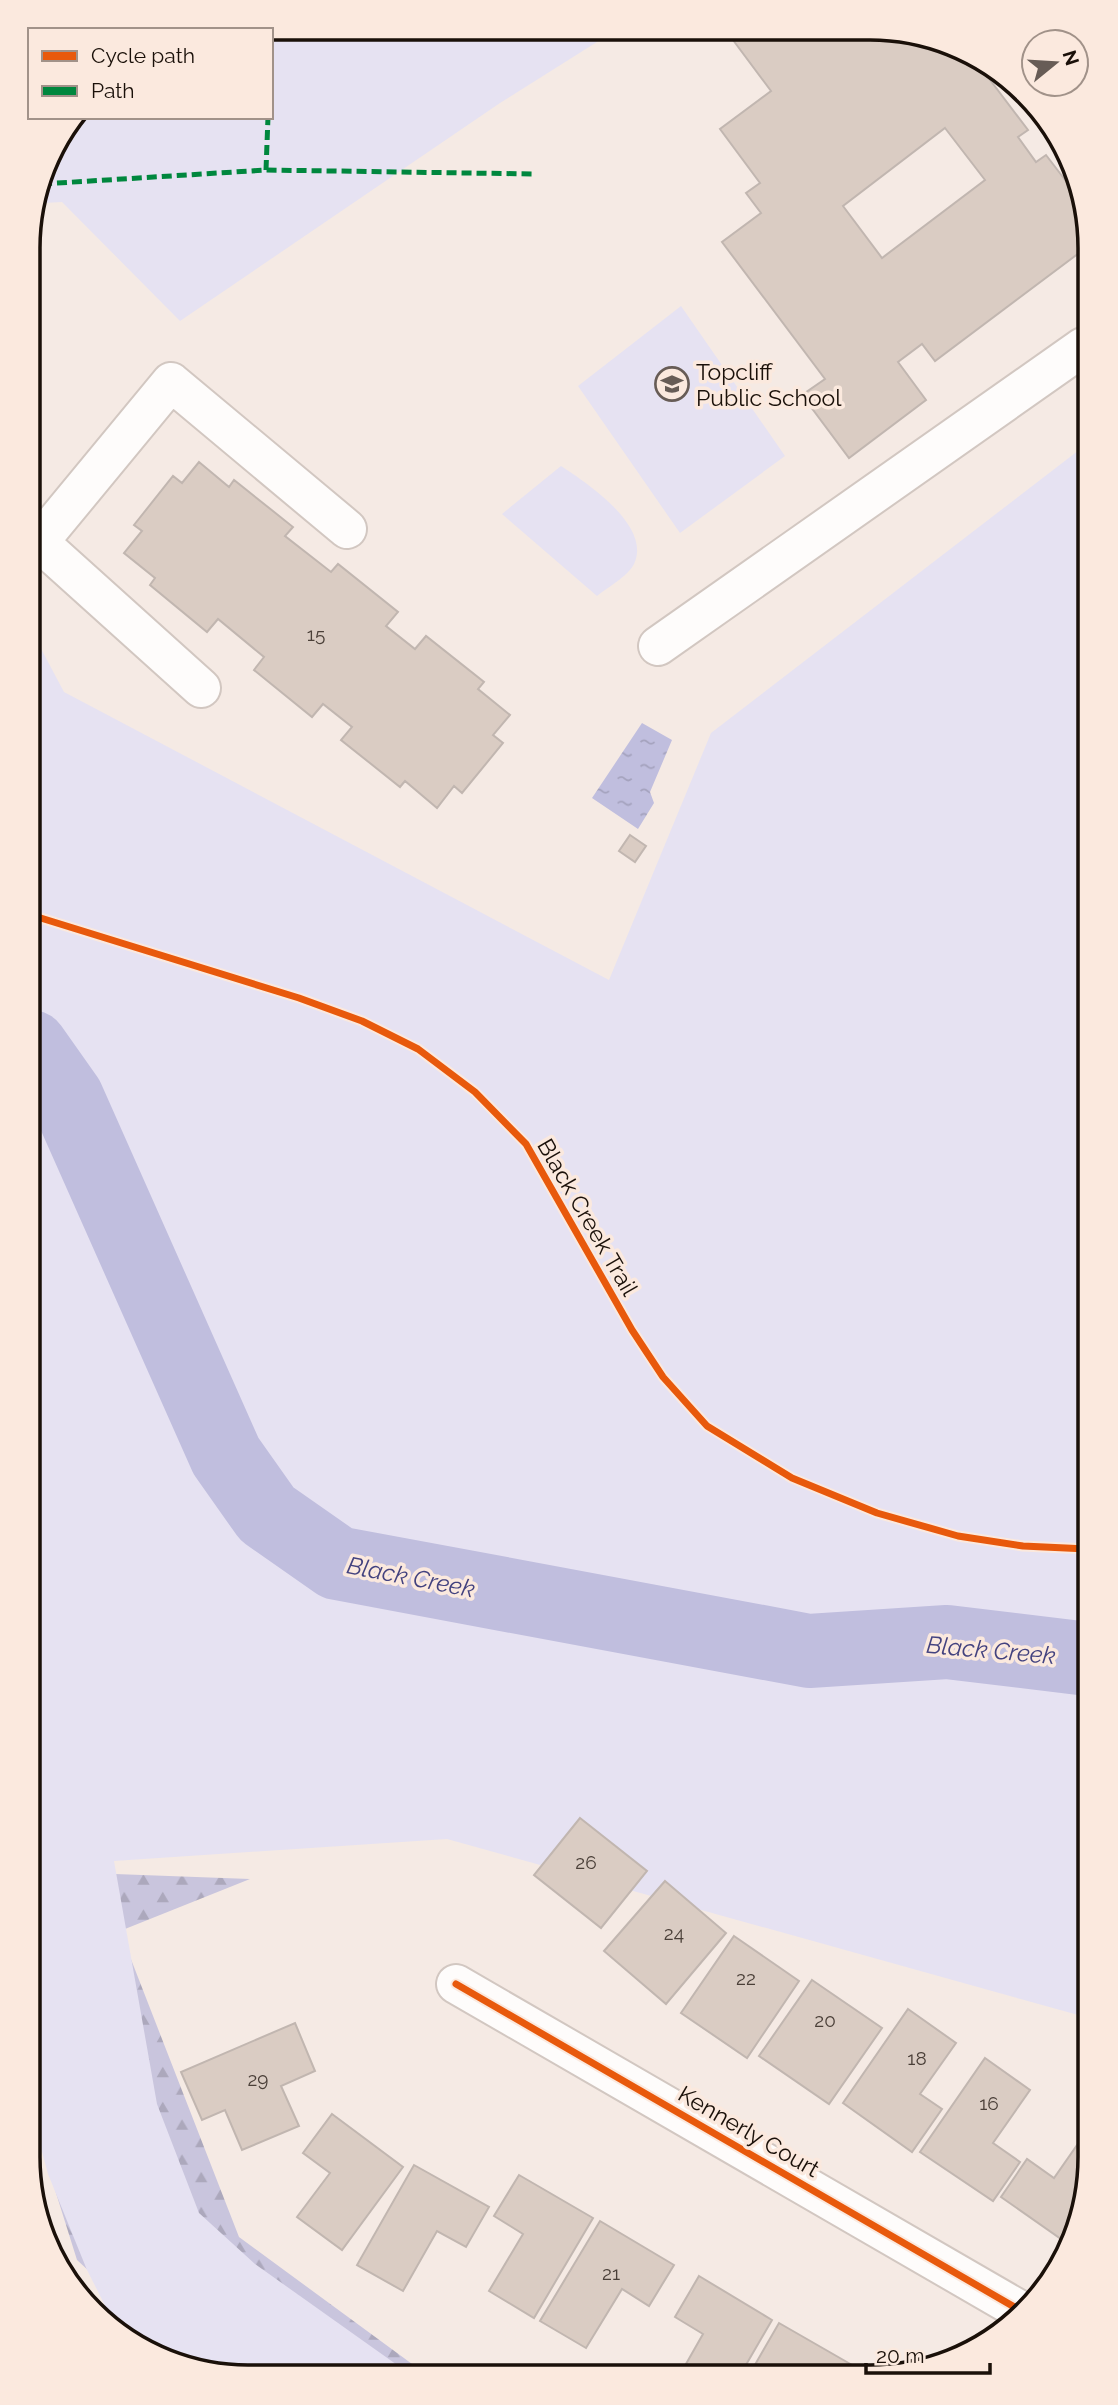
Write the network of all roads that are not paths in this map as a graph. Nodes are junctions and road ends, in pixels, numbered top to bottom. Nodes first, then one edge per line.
1 (1078, 351) edge
2 (347, 529) dead end
3 (41, 530) edge
4 (41, 544) edge
5 (658, 646) dead end
6 (201, 688) dead end
7 (456, 1984) dead end
8 (1013, 2307) edge

1 - 5 street
2 - 3 street
4 - 6 street
7 - 8 street, Kennerly Court

